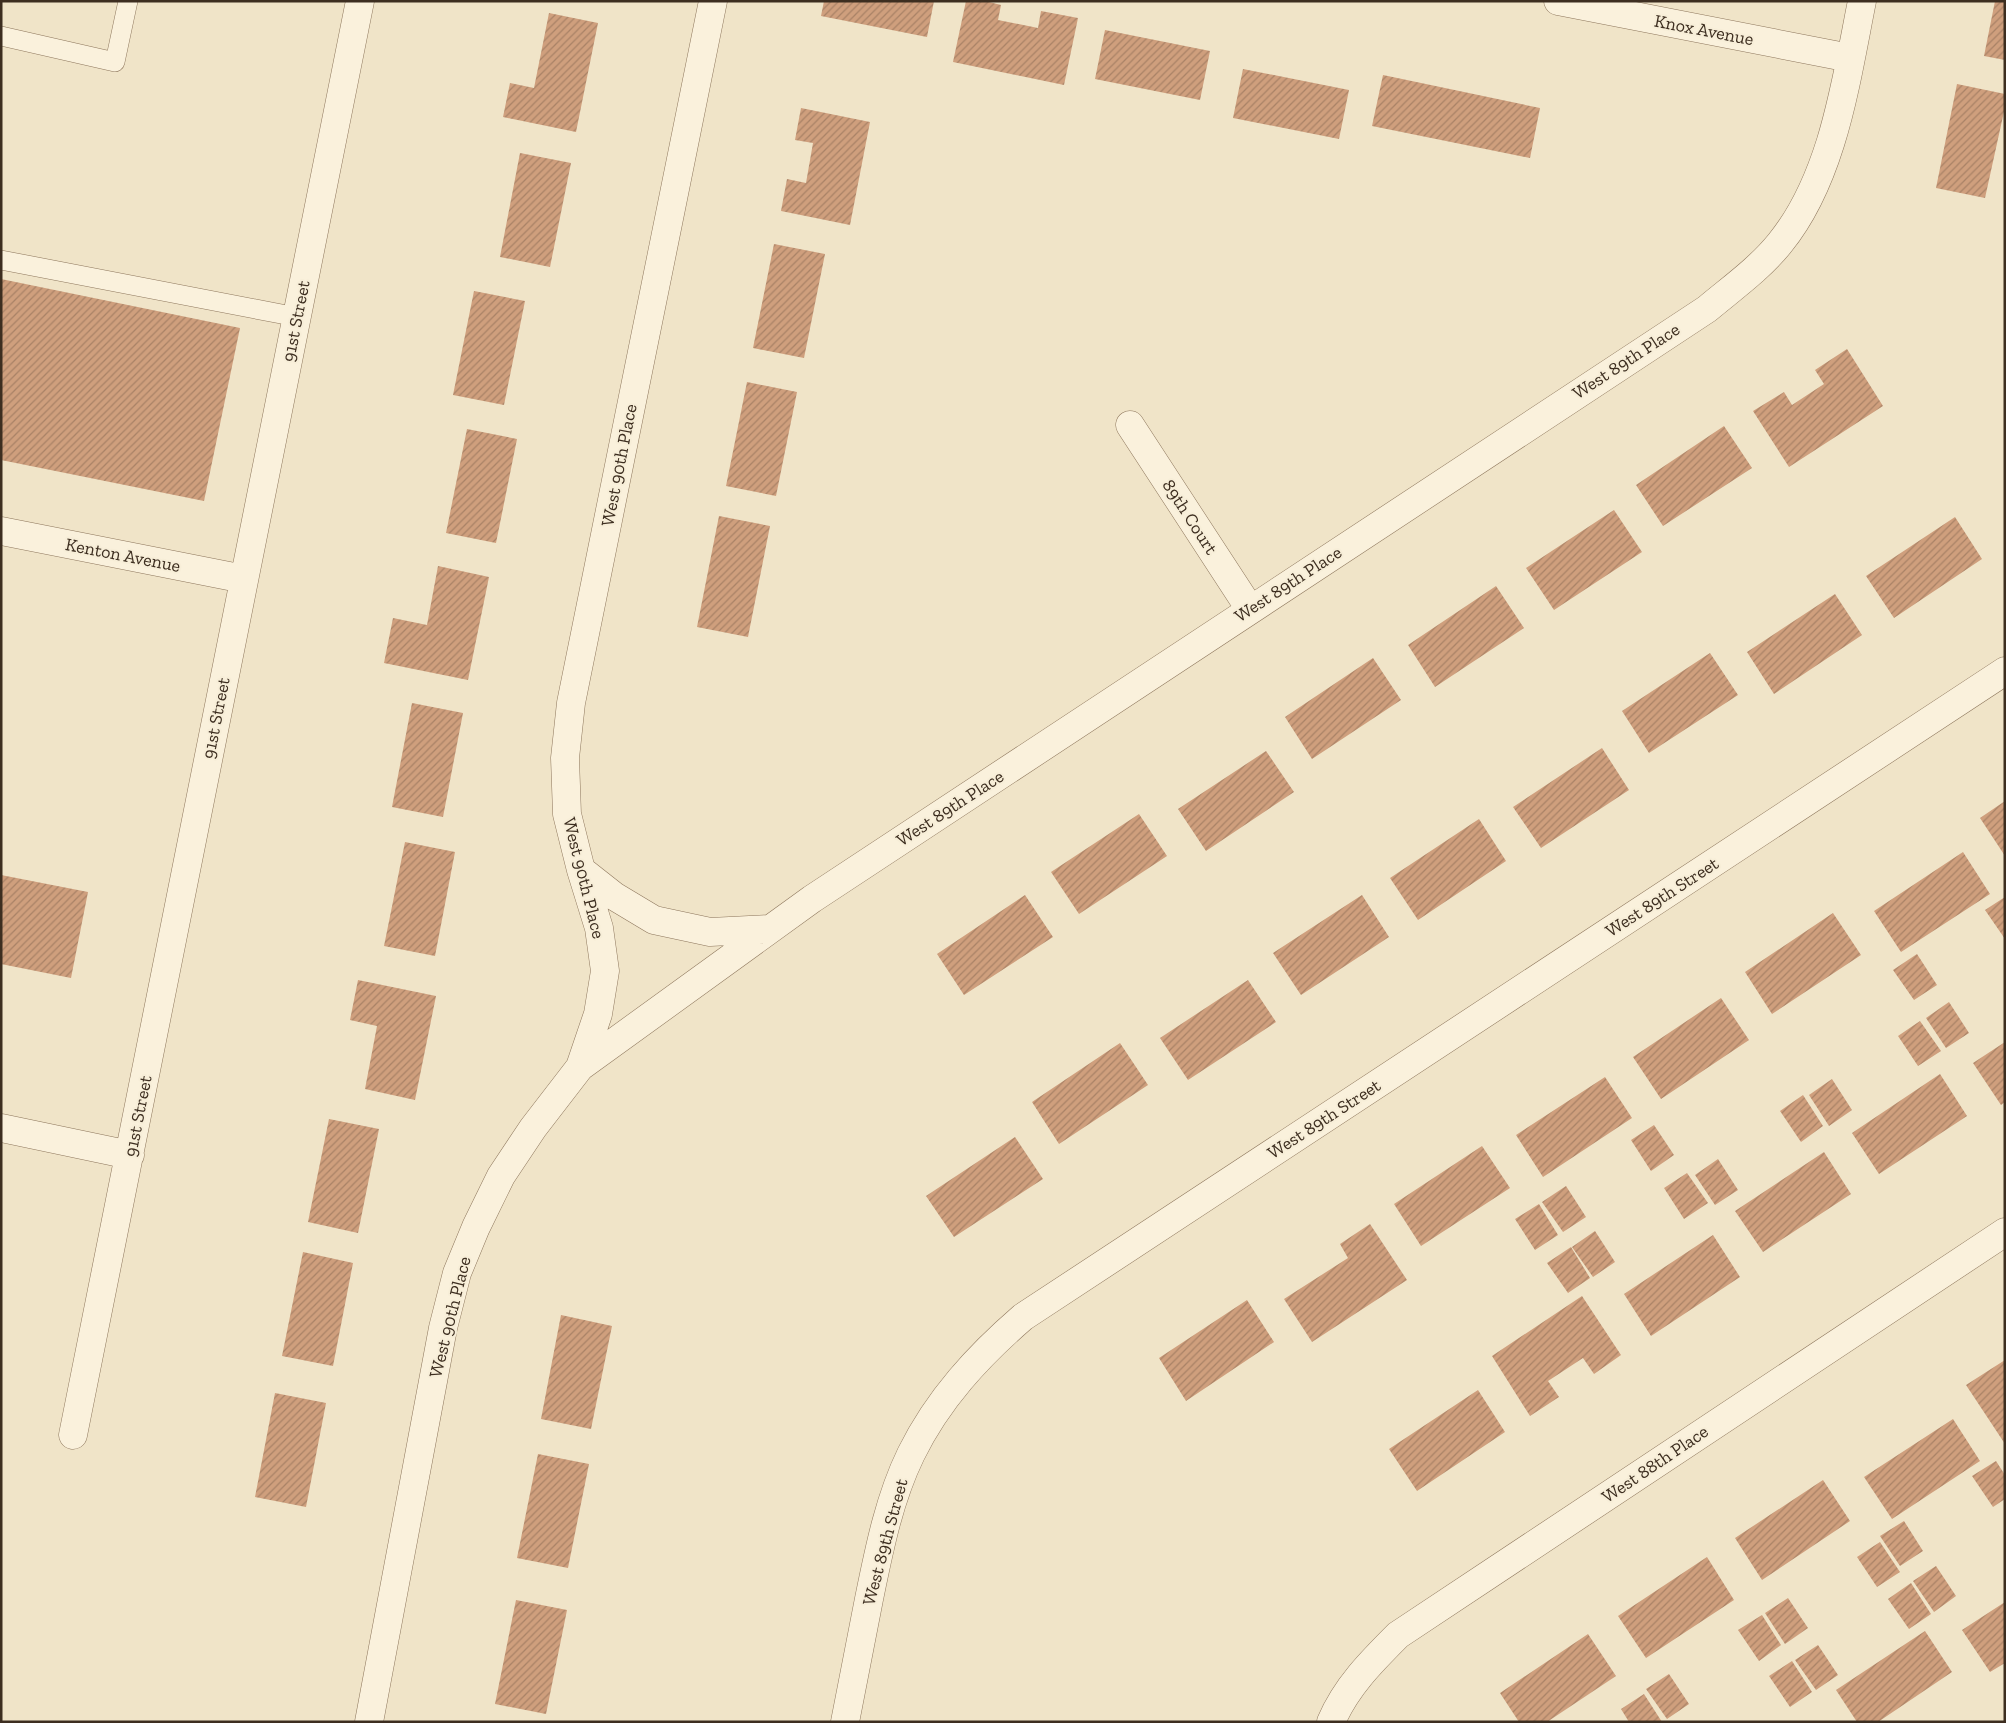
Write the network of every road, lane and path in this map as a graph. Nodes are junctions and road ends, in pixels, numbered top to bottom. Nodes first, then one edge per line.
1 (128, 1) edge
2 (360, 1) edge
3 (713, 1) edge
4 (1558, 1) edge
5 (1862, 1) edge
6 (1, 36) edge
7 (1850, 58) junction
8 (1, 260) edge
9 (297, 317) junction
10 (1130, 425) dead end
11 (1, 531) edge
12 (244, 579) junction
13 (1250, 609) junction
14 (2005, 672) edge
15 (581, 870) junction
16 (768, 929) junction
17 (580, 1067) junction
18 (1, 1128) edge
19 (130, 1155) junction
20 (2005, 1232) edge
21 (73, 1436) dead end
22 (369, 1722) edge
23 (845, 1722) edge
24 (1331, 1722) edge

1 - 6 lane
2 - 9 street, 91st Street
3 - 15 street, West 90th Place
4 - 7 street, Knox Avenue
5 - 7 street, West 89th Place
7 - 13 street, West 89th Place
8 - 9 lane
9 - 12 street, 91st Street
10 - 13 street, 89th Court
11 - 12 street, Kenton Avenue
12 - 19 street, 91st Street
13 - 16 street, West 89th Place
14 - 23 street, West 89th Street
15 - 16 street
15 - 17 street, West 90th Place
16 - 17 street, West 89th Place
17 - 22 street, West 90th Place
18 - 19 street
19 - 21 street, 91st Street
20 - 24 street, West 88th Place

